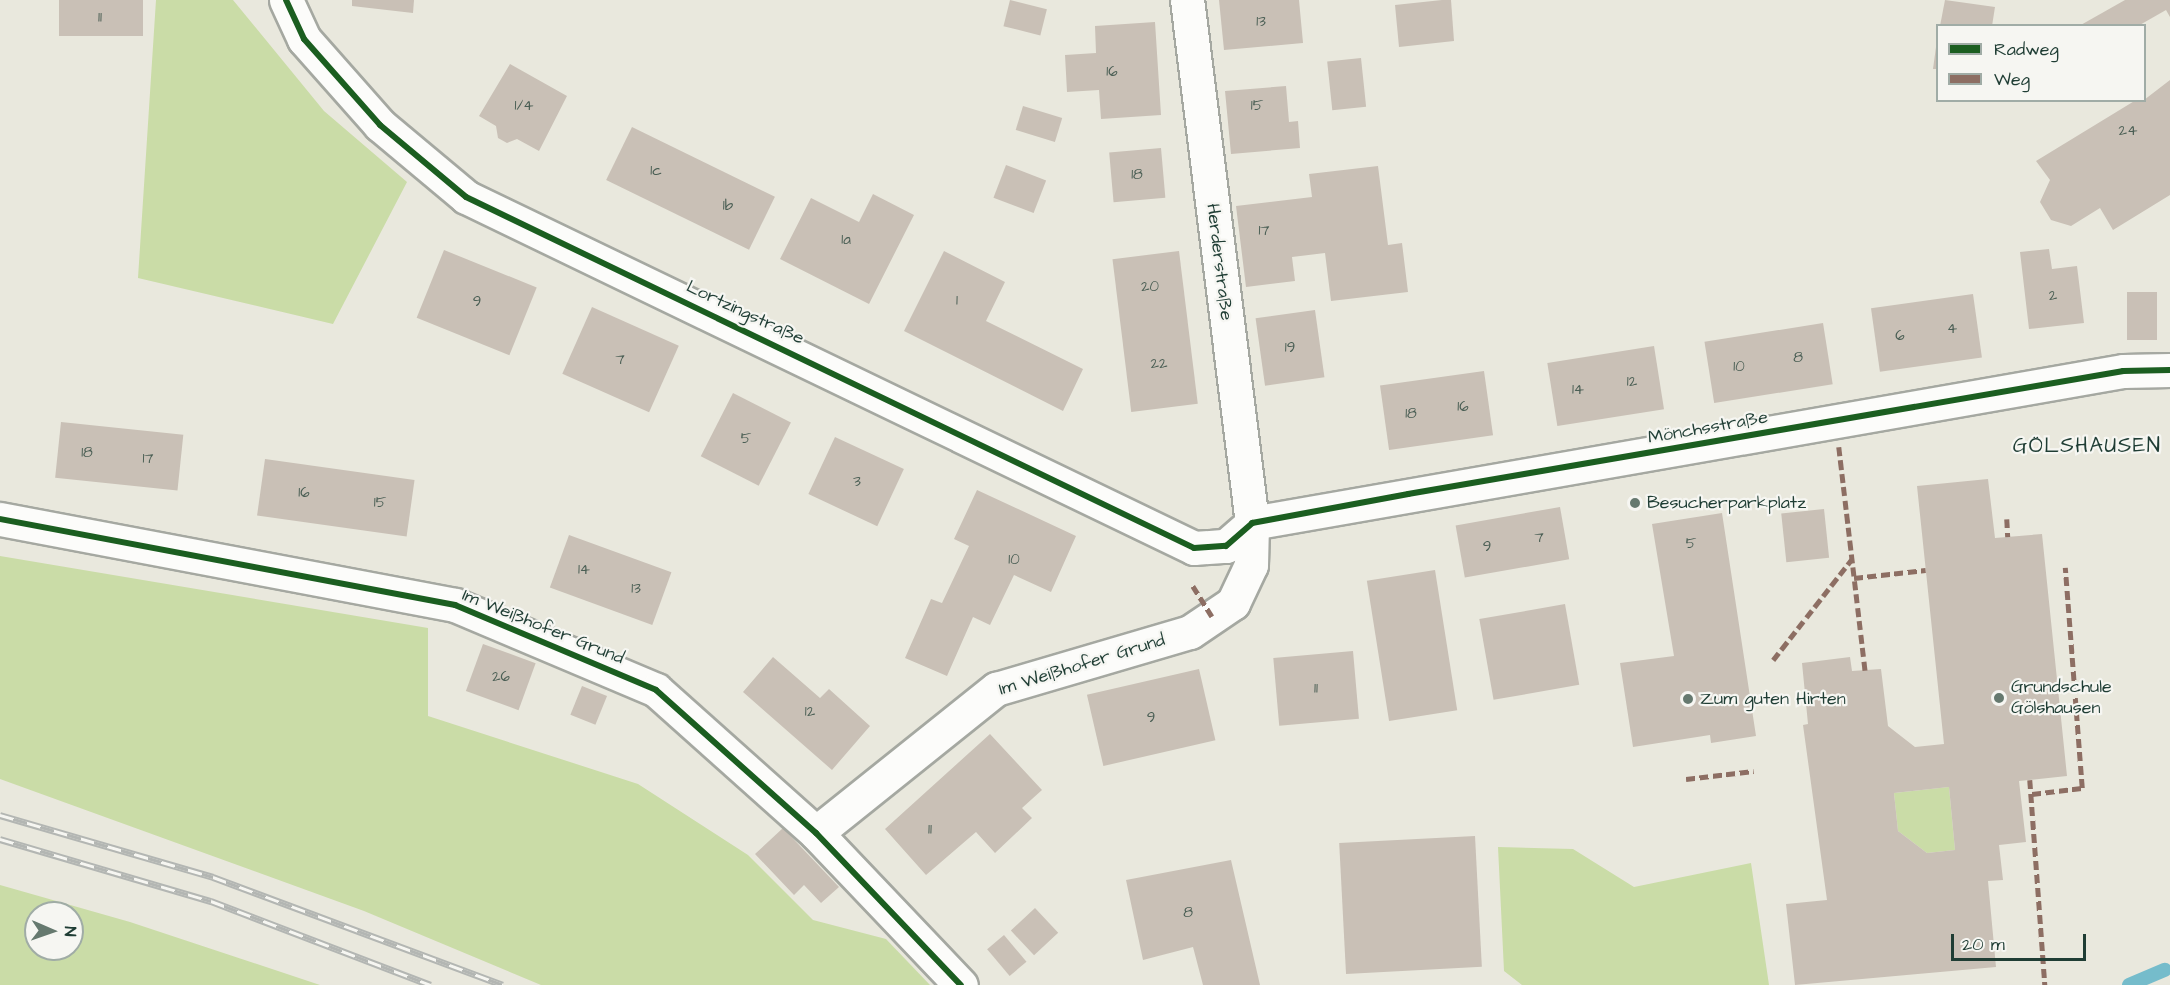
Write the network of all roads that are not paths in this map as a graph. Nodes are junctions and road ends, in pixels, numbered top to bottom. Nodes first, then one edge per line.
1 (286, 0) edge
2 (1187, 0) edge
3 (2170, 369) edge
4 (0, 519) edge
5 (1252, 524) junction
6 (816, 833) junction
7 (961, 985) edge

1 - 5 street, Lortzingstraße
2 - 5 street, Herderstraße
3 - 5 street, Mönchsstraße
4 - 6 street, Im Weißhofer Grund
5 - 6 street, Im Weißhofer Grund
6 - 7 street, Im Weißhofer Grund

